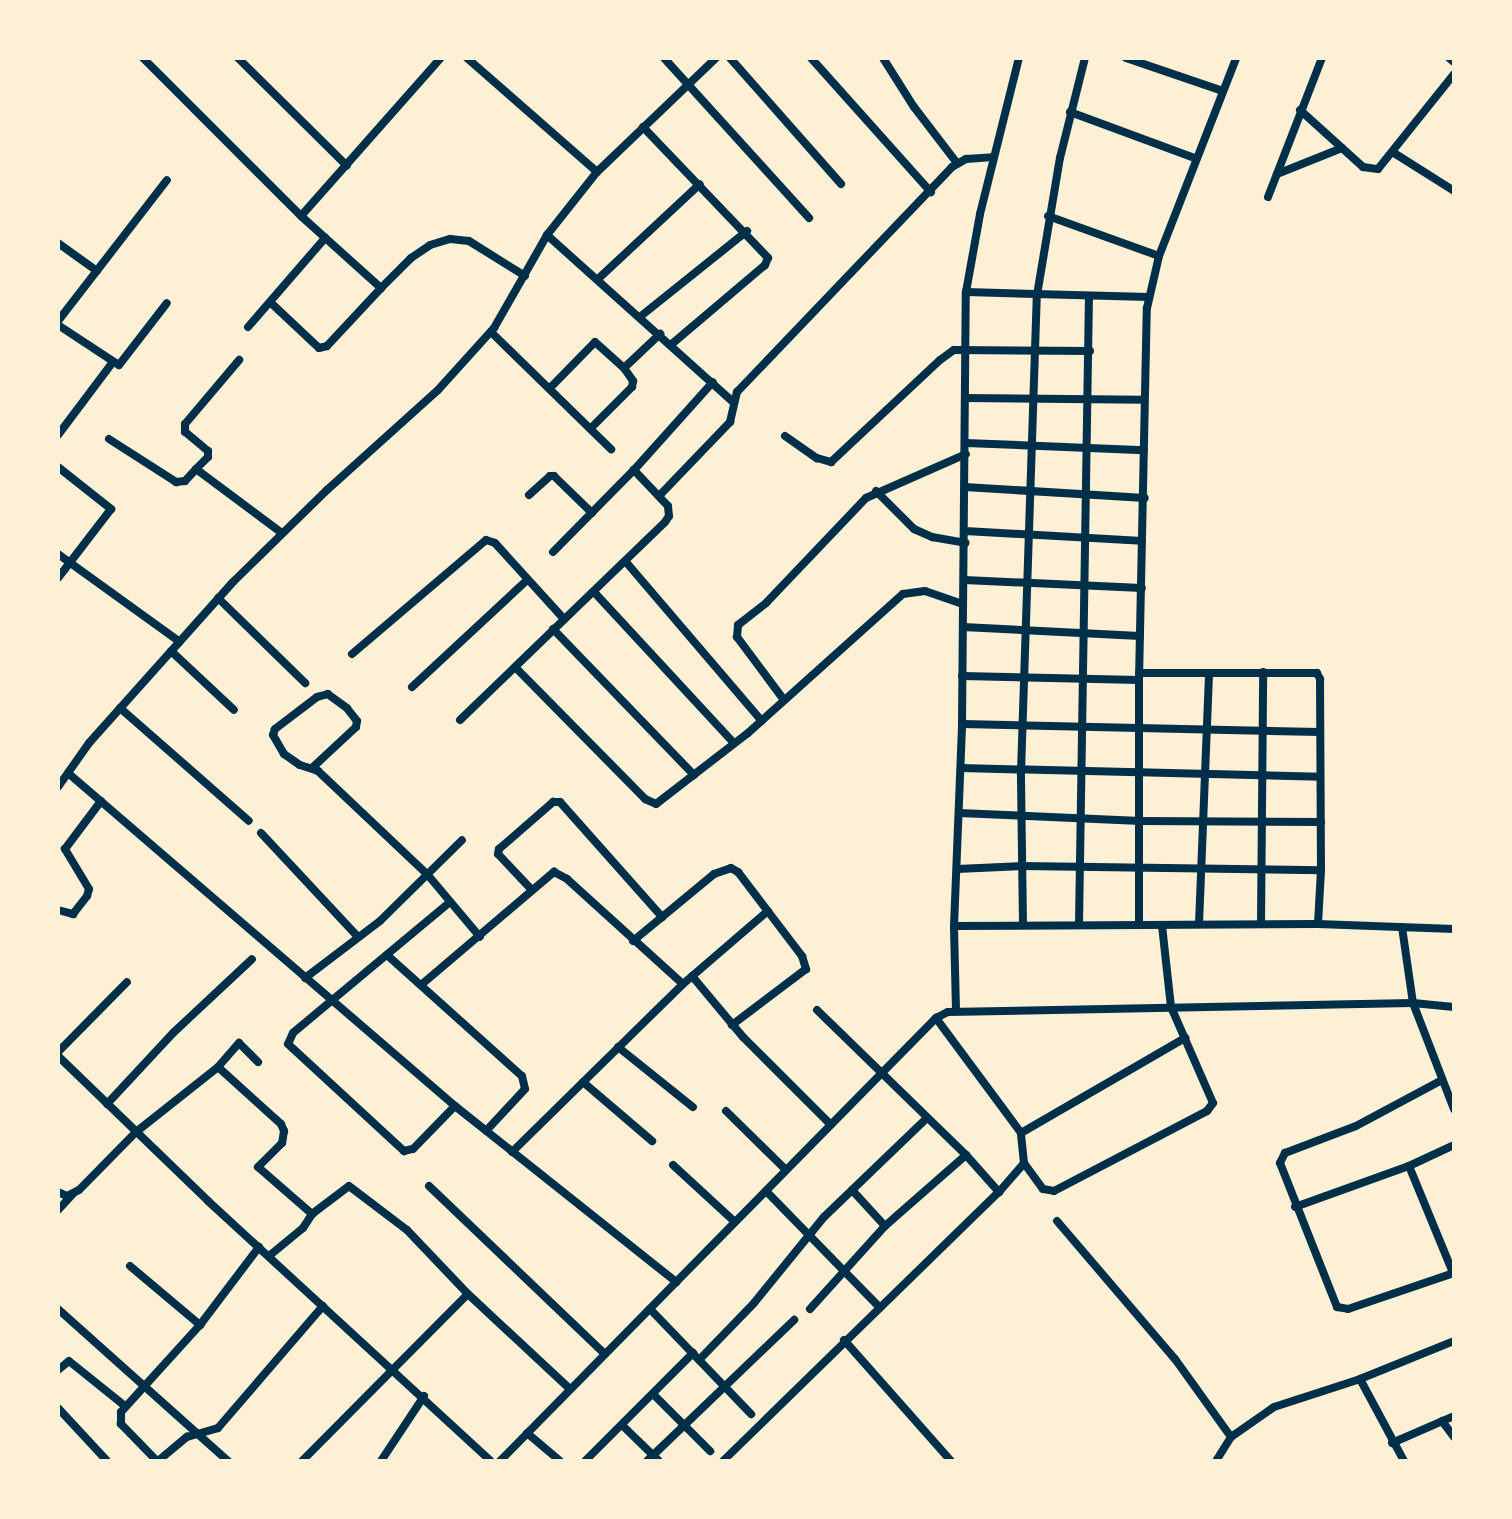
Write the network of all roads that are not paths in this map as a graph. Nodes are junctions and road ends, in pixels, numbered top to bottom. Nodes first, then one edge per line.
1 (143, 58) edge
2 (238, 58) edge
3 (441, 58) edge
4 (467, 58) edge
5 (664, 58) edge
6 (716, 58) edge
7 (730, 58) edge
8 (811, 58) edge
9 (883, 58) edge
10 (1019, 58) edge
11 (1085, 58) edge
12 (1126, 58) edge
13 (1236, 58) edge
14 (1322, 58) edge
15 (1449, 58) edge
16 (1454, 62) edge
17 (1454, 74) edge
18 (689, 82) junction
19 (1223, 91) junction
20 (1300, 110) junction
21 (1070, 112) junction
22 (643, 127) junction
23 (1342, 148) junction
24 (1394, 153) junction
25 (993, 157) junction
26 (1197, 159) junction
27 (957, 163) junction
28 (347, 166) junction
29 (597, 172) junction
30 (1277, 174) junction
31 (167, 180) dead end
32 (700, 184) junction
33 (841, 184) dead end
34 (1454, 191) edge
35 (931, 192) junction
36 (1268, 197) dead end
37 (301, 216) junction
38 (1048, 216) junction
39 (809, 218) dead end
40 (747, 231) junction
41 (547, 235) junction
42 (325, 238) junction
43 (58, 243) edge
44 (1159, 256) junction
45 (97, 271) junction
46 (525, 276) junction
47 (598, 279) junction
48 (381, 288) junction
49 (966, 292) junction
50 (1037, 295) junction
51 (1089, 297) junction
52 (1149, 297) junction
53 (270, 302) junction
54 (167, 303) dead end
55 (641, 316) junction
56 (58, 323) edge
57 (248, 327) dead end
58 (491, 332) junction
59 (660, 334) junction
60 (672, 344) junction
61 (964, 348) junction
62 (1033, 350) junction
63 (1090, 351) junction
64 (239, 360) dead end
65 (112, 363) junction
66 (624, 368) junction
67 (713, 382) junction
68 (550, 388) junction
69 (965, 398) junction
70 (1089, 398) junction
71 (1033, 399) junction
72 (1144, 400) junction
73 (733, 402) junction
74 (590, 429) junction
75 (58, 435) edge
76 (785, 436) dead end
77 (109, 439) dead end
78 (966, 443) junction
79 (1032, 446) junction
80 (1088, 446) junction
81 (611, 449) dead end
82 (1144, 450) junction
83 (966, 454) junction
84 (58, 467) edge
85 (196, 469) junction
86 (634, 470) junction
87 (965, 487) junction
88 (876, 491) junction
89 (1032, 491) junction
90 (1088, 492) junction
91 (529, 495) dead end
92 (659, 496) junction
93 (1145, 498) junction
94 (592, 513) junction
95 (965, 531) junction
96 (282, 533) junction
97 (1029, 534) junction
98 (1086, 540) junction
99 (1142, 541) junction
100 (965, 543) junction
101 (553, 552) dead end
102 (58, 554) edge
103 (626, 562) junction
104 (70, 564) junction
105 (58, 578) edge
106 (527, 580) junction
107 (964, 580) junction
108 (1027, 581) junction
109 (1086, 584) junction
110 (1142, 588) junction
111 (594, 592) junction
112 (218, 598) junction
113 (962, 604) junction
114 (564, 619) junction
115 (963, 627) junction
116 (553, 629) junction
117 (1027, 631) junction
118 (1085, 634) junction
119 (1140, 636) junction
120 (180, 642) junction
121 (171, 651) junction
122 (352, 654) dead end
123 (516, 668) junction
124 (1263, 672) junction
125 (1209, 674) junction
126 (962, 676) junction
127 (1139, 676) junction
128 (1027, 677) junction
129 (1085, 680) junction
130 (305, 683) dead end
131 (412, 687) dead end
132 (784, 700) junction
133 (120, 708) junction
134 (234, 710) dead end
135 (460, 720) dead end
136 (762, 721) junction
137 (962, 724) junction
138 (1023, 725) junction
139 (1084, 727) junction
140 (1139, 728) junction
141 (1207, 729) junction
142 (1262, 730) junction
143 (1320, 732) junction
144 (734, 743) junction
145 (312, 768) junction
146 (961, 768) junction
147 (1021, 772) junction
148 (68, 773) junction
149 (1083, 773) junction
150 (1141, 773) junction
151 (694, 775) junction
152 (1205, 775) junction
153 (1262, 775) junction
154 (1320, 777) junction
155 (58, 787) edge
156 (101, 801) junction
157 (959, 813) junction
158 (1021, 816) junction
159 (1082, 819) junction
160 (249, 821) dead end
161 (1141, 821) junction
162 (1203, 822) junction
163 (1261, 822) junction
164 (1321, 822) junction
165 (261, 833) dead end
166 (462, 840) dead end
167 (1022, 866) junction
168 (1082, 867) junction
169 (1201, 868) junction
170 (957, 869) junction
171 (1141, 869) junction
172 (1261, 870) junction
173 (1321, 870) junction
174 (427, 874) junction
175 (531, 889) junction
176 (450, 902) junction
177 (58, 910) edge
178 (768, 911) junction
179 (662, 917) junction
180 (1023, 924) junction
181 (1079, 924) junction
182 (1139, 924) junction
183 (1199, 924) junction
184 (1261, 924) junction
185 (1318, 924) junction
186 (1162, 925) junction
187 (954, 926) junction
188 (1402, 927) junction
189 (1454, 929) edge
190 (358, 937) junction
191 (480, 937) junction
192 (633, 941) junction
193 (387, 955) junction
194 (252, 959) dead end
195 (692, 976) junction
196 (305, 978) junction
197 (127, 982) dead end
198 (683, 984) junction
199 (421, 985) junction
200 (331, 1001) junction
201 (1413, 1003) junction
202 (1171, 1007) junction
203 (1454, 1007) edge
204 (817, 1010) dead end
205 (956, 1010) junction
206 (936, 1018) junction
207 (732, 1025) junction
208 (1185, 1038) junction
209 (618, 1047) junction
210 (58, 1054) edge
211 (258, 1062) dead end
212 (218, 1067) junction
213 (882, 1073) junction
214 (1442, 1080) junction
215 (583, 1082) junction
216 (107, 1104) junction
217 (455, 1106) junction
218 (693, 1107) dead end
219 (1454, 1109) edge
220 (726, 1111) dead end
221 (927, 1118) junction
222 (831, 1125) junction
223 (486, 1131) junction
224 (136, 1132) junction
225 (1021, 1133) junction
226 (652, 1141) dead end
227 (1454, 1145) edge
228 (512, 1152) junction
229 (966, 1155) junction
230 (1024, 1163) junction
231 (673, 1165) dead end
232 (1409, 1166) junction
233 (786, 1170) junction
234 (429, 1186) dead end
235 (852, 1190) junction
236 (766, 1191) junction
237 (58, 1192) edge
238 (999, 1192) junction
239 (72, 1195) junction
240 (1295, 1207) junction
241 (58, 1210) edge
242 (312, 1214) junction
243 (1057, 1221) dead end
244 (735, 1222) junction
245 (885, 1226) junction
246 (808, 1235) junction
247 (259, 1247) junction
248 (269, 1256) junction
249 (130, 1266) dead end
250 (845, 1270) junction
251 (1454, 1273) edge
252 (676, 1282) junction
253 (468, 1294) junction
254 (323, 1306) junction
255 (880, 1308) junction
256 (58, 1309) edge
257 (650, 1309) junction
258 (810, 1309) dead end
259 (794, 1320) dead end
260 (200, 1325) junction
261 (844, 1340) junction
262 (1454, 1341) edge
263 (605, 1354) junction
264 (696, 1357) junction
265 (393, 1369) junction
266 (58, 1370) edge
267 (1360, 1379) junction
268 (146, 1384) junction
269 (725, 1387) junction
270 (570, 1389) junction
271 (653, 1394) junction
272 (424, 1396) junction
273 (125, 1406) junction
274 (58, 1408) edge
275 (751, 1414) dead end
276 (1454, 1416) edge
277 (1442, 1421) junction
278 (683, 1424) junction
279 (623, 1426) junction
280 (527, 1433) junction
281 (197, 1434) junction
282 (1231, 1437) junction
283 (1454, 1437) edge
284 (1392, 1443) junction
285 (710, 1451) dead end
286 (653, 1459) edge
287 (1219, 1460) edge
288 (107, 1461) edge
289 (157, 1461) edge
290 (228, 1461) edge
291 (302, 1461) edge
292 (381, 1461) edge
293 (491, 1461) edge
294 (500, 1461) edge
295 (560, 1461) edge
296 (585, 1461) edge
297 (723, 1461) edge
298 (951, 1461) edge
299 (1404, 1461) edge

1 - 37 street
2 - 28 street
3 - 28 street
4 - 29 street
5 - 18 street
6 - 18 street
7 - 33 street
8 - 35 street
9 - 27 street
10 - 25 street
11 - 21 street
12 - 19 street
13 - 19 street
14 - 20 street
15 - 16 street
17 - 24 street
18 - 22 street
18 - 39 street
19 - 26 street
20 - 23 street
20 - 30 street
21 - 26 street
21 - 38 street
22 - 29 street
22 - 32 street
23 - 24 street
23 - 30 street
24 - 34 street
25 - 27 street
25 - 49 street
26 - 44 street
27 - 35 street
28 - 37 street
29 - 41 street
30 - 36 street
31 - 45 street
32 - 40 street
32 - 47 street
35 - 73 street
37 - 42 street
38 - 44 street
38 - 50 street
40 - 55 street
40 - 60 street
41 - 46 street
41 - 47 street
42 - 48 street
42 - 53 street
43 - 45 street
44 - 52 street
45 - 56 street
46 - 48 street
46 - 58 street
47 - 55 street
48 - 53 street
49 - 50 street
49 - 61 street
50 - 51 street
50 - 62 street
51 - 52 street
51 - 63 street
52 - 72 street
53 - 57 street
54 - 65 street
55 - 59 street
56 - 65 street
58 - 68 street
58 - 96 street
59 - 60 street
59 - 66 street
60 - 67 street
61 - 62 street
61 - 69 street
61 - 76 street
62 - 63 street
62 - 71 street
63 - 70 street
64 - 85 street
65 - 75 street
66 - 68 street
66 - 74 street
67 - 73 street
67 - 86 street
68 - 74 street
69 - 71 street
69 - 78 street
70 - 71 street
70 - 72 street
70 - 80 street
71 - 79 street
72 - 82 street
73 - 92 street
74 - 81 street
77 - 85 street
78 - 79 street
78 - 83 street
79 - 80 street
79 - 89 street
80 - 82 street
80 - 90 street
82 - 93 street
83 - 87 street
83 - 88 street
84 - 104 street
85 - 96 street
86 - 92 street
86 - 94 street
87 - 89 street
87 - 95 street
88 - 100 street
88 - 132 street
89 - 90 street
89 - 97 street
90 - 93 street
90 - 98 street
91 - 94 street
92 - 103 street
93 - 99 street
94 - 101 street
95 - 97 street
95 - 100 street
96 - 112 street
97 - 98 street
97 - 108 street
98 - 99 street
98 - 109 street
99 - 110 street
100 - 107 street
102 - 104 street
103 - 111 street
103 - 136 street
104 - 105 street
104 - 120 street
106 - 114 street
106 - 122 street
106 - 131 street
107 - 108 street
107 - 113 street
108 - 109 street
108 - 117 street
109 - 110 street
109 - 118 street
110 - 119 street
111 - 114 street
111 - 144 street
112 - 120 street
112 - 130 street
113 - 115 street
113 - 132 street
114 - 116 street
115 - 117 street
115 - 126 street
116 - 123 street
116 - 151 street
117 - 118 street
117 - 128 street
118 - 119 street
118 - 129 street
119 - 127 street
120 - 121 street
121 - 133 street
121 - 134 street
123 - 135 street
123 - 151 street
124 - 125 street
124 - 142 street
124 - 143 street
125 - 127 street
125 - 141 street
126 - 128 street
126 - 137 street
127 - 129 street
127 - 140 street
128 - 129 street
128 - 138 street
129 - 139 street
132 - 136 street
133 - 148 street
133 - 160 street
136 - 144 street
137 - 138 street
137 - 146 street
138 - 139 street
138 - 147 street
139 - 140 street
139 - 149 street
140 - 141 street
140 - 150 street
141 - 142 street
141 - 152 street
142 - 143 street
142 - 153 street
143 - 154 street
144 - 151 street
145 - 145 street
145 - 174 street
146 - 147 street
146 - 157 street
147 - 149 street
147 - 158 street
148 - 155 street
148 - 156 street
149 - 150 street
149 - 159 street
150 - 152 street
150 - 161 street
152 - 153 street
152 - 162 street
153 - 154 street
153 - 163 street
154 - 164 street
156 - 177 street
156 - 196 street
157 - 158 street
157 - 170 street
158 - 159 street
158 - 167 street
159 - 161 street
159 - 168 street
161 - 162 street
161 - 171 street
162 - 163 street
162 - 169 street
163 - 164 street
163 - 172 street
164 - 173 street
165 - 190 street
166 - 174 street
167 - 168 street
167 - 170 street
167 - 180 street
168 - 171 street
168 - 181 street
169 - 171 street
169 - 172 street
169 - 183 street
170 - 187 street
171 - 182 street
172 - 173 street
172 - 184 street
173 - 185 street
174 - 176 street
174 - 190 street
175 - 179 street
175 - 191 street
175 - 192 street
176 - 191 street
176 - 193 street
178 - 179 street
178 - 195 street
178 - 207 street
179 - 192 street
180 - 181 street
180 - 187 street
181 - 182 street
182 - 186 street
183 - 184 street
183 - 186 street
184 - 185 street
185 - 188 street
186 - 202 street
187 - 205 street
188 - 189 street
188 - 201 street
190 - 196 street
191 - 199 street
192 - 198 street
193 - 199 street
193 - 200 street
194 - 216 street
195 - 198 street
195 - 207 street
196 - 200 street
197 - 210 street
198 - 209 street
199 - 223 street
200 - 217 street
200 - 217 street
201 - 202 street
201 - 203 street
201 - 214 street
202 - 205 street
202 - 208 street
204 - 213 street
205 - 206 street
206 - 213 street
206 - 225 street
207 - 222 street
208 - 225 street
208 - 230 street
209 - 215 street
209 - 218 street
210 - 216 street
211 - 212 street
212 - 224 street
212 - 242 street
213 - 221 street
213 - 222 street
214 - 219 street
214 - 240 street
215 - 226 street
215 - 228 street
216 - 224 street
217 - 223 street
220 - 233 street
221 - 229 street
221 - 235 street
222 - 233 street
223 - 228 street
224 - 239 street
224 - 247 street
225 - 230 street
227 - 232 street
228 - 252 street
229 - 238 street
229 - 245 street
230 - 238 street
231 - 244 street
232 - 240 street
232 - 251 street
233 - 236 street
234 - 263 street
235 - 245 street
235 - 246 street
236 - 244 street
236 - 246 street
237 - 239 street
238 - 255 street
239 - 241 street
240 - 251 street
242 - 248 street
242 - 253 street
243 - 282 street
244 - 252 street
245 - 250 street
246 - 250 street
246 - 264 street
247 - 248 street
247 - 260 street
248 - 254 street
249 - 260 street
250 - 255 street
250 - 258 street
252 - 257 street
253 - 265 street
253 - 270 street
254 - 265 street
254 - 281 street
255 - 261 street
256 - 268 street
257 - 263 street
257 - 264 street
259 - 269 street
260 - 268 street
261 - 297 street
261 - 298 street
262 - 267 street
263 - 270 street
264 - 269 street
264 - 271 street
265 - 272 street
265 - 291 street
266 - 273 street
267 - 282 street
267 - 284 street
268 - 273 street
268 - 281 street
269 - 275 street
269 - 278 street
270 - 280 street
271 - 278 street
271 - 279 street
272 - 292 street
272 - 293 street
273 - 289 street
274 - 288 street
276 - 277 street
277 - 283 street
277 - 284 street
278 - 285 street
278 - 286 street
279 - 286 street
279 - 296 street
280 - 294 street
280 - 295 street
281 - 289 street
281 - 290 street
282 - 287 street
284 - 299 street

